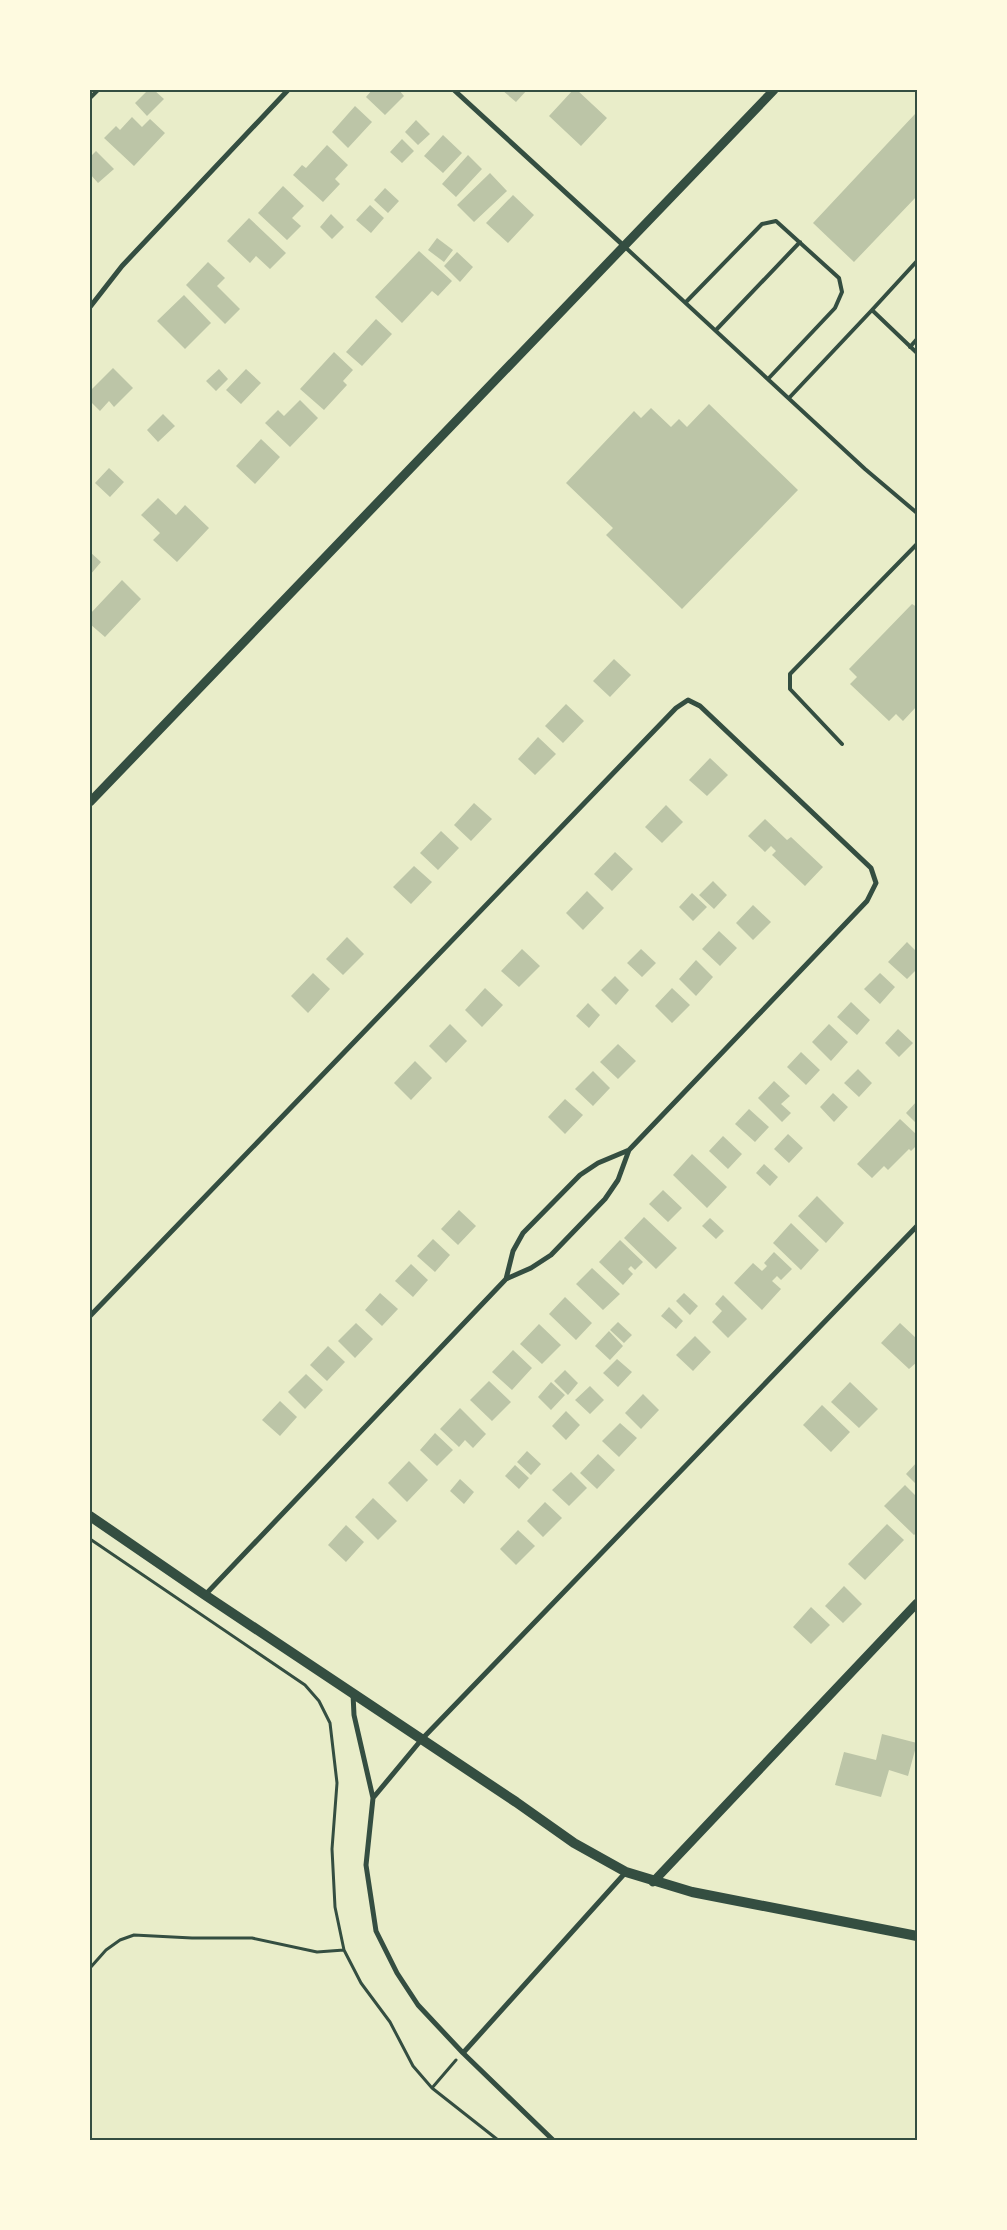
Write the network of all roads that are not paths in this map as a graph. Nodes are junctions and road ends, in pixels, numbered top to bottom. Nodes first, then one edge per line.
1 (98, 90) edge
2 (288, 90) edge
3 (454, 90) edge
4 (774, 90) edge
5 (90, 98) edge
6 (800, 242) junction
7 (624, 246) junction
8 (917, 260) edge
9 (686, 302) junction
10 (90, 307) edge
11 (872, 310) junction
12 (716, 330) junction
13 (917, 340) edge
14 (910, 347) junction
15 (917, 353) edge
16 (768, 379) junction
17 (789, 398) junction
18 (917, 513) edge
19 (917, 544) edge
20 (842, 744) dead end
21 (90, 802) edge
22 (629, 1150) junction
23 (917, 1226) edge
24 (506, 1279) junction
25 (90, 1316) edge
26 (90, 1516) edge
27 (205, 1595) junction
28 (917, 1603) edge
29 (353, 1694) junction
30 (422, 1739) junction
31 (373, 1798) junction
32 (626, 1872) junction
33 (653, 1882) junction
34 (917, 1936) edge
35 (463, 2053) junction
36 (553, 2140) edge

1 - 5 lane
2 - 10 street
3 - 7 street
4 - 7 street
6 - 9 lane
6 - 12 lane
6 - 16 lane
7 - 9 lane
7 - 21 street
8 - 11 lane
9 - 12 lane
11 - 14 lane
11 - 17 lane
12 - 16 lane
13 - 14 lane
14 - 15 lane
16 - 17 lane
17 - 18 lane
19 - 20 lane
22 - 24 street
22 - 24 street
22 - 25 street
23 - 30 street
24 - 27 street
26 - 27 main road
27 - 29 main road
28 - 33 street
29 - 30 main road
29 - 31 street
30 - 31 street
30 - 32 main road
31 - 35 street
32 - 33 main road
32 - 35 street
33 - 34 main road
35 - 36 street

